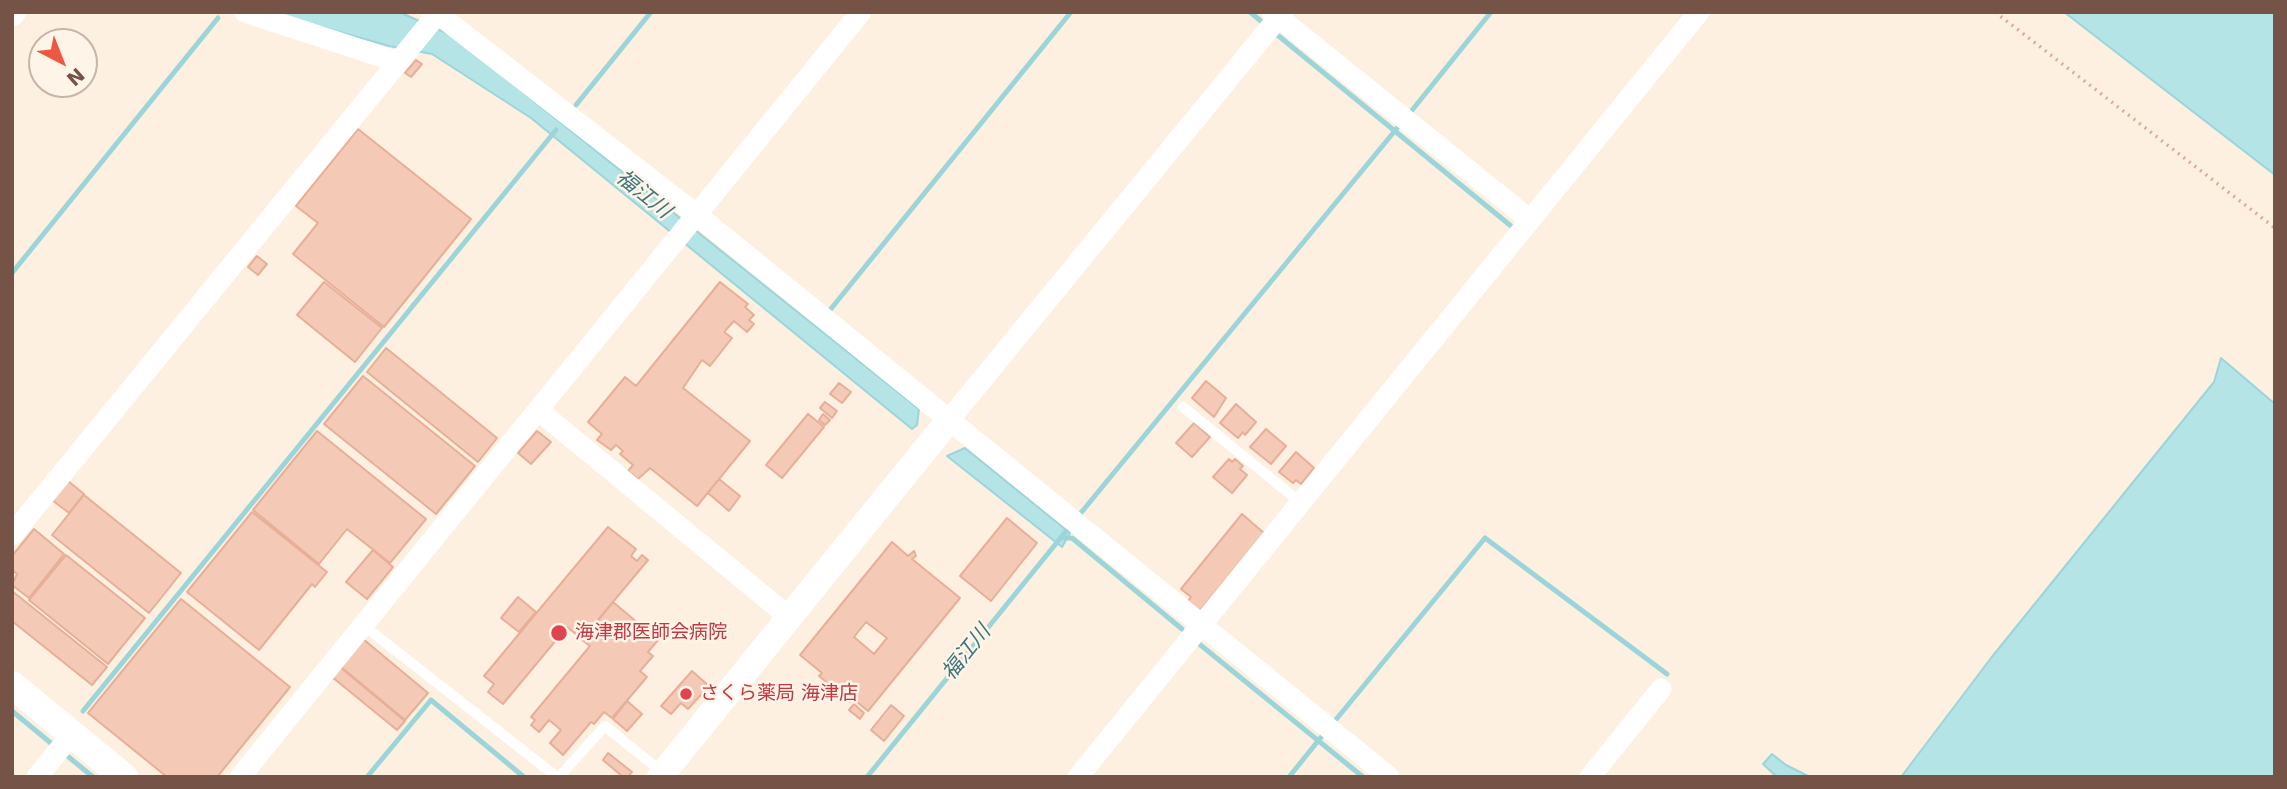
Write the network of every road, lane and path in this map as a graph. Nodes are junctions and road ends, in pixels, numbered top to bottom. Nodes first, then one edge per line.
1 (245, 12) edge
2 (861, 12) edge
3 (1699, 12) edge
4 (1995, 12) edge
5 (1278, 14) edge
6 (435, 15) edge
7 (401, 59) junction
8 (694, 218) junction
9 (1530, 220) junction
10 (2275, 228) edge
11 (1183, 407) dead end
12 (538, 410) junction
13 (949, 420) junction
14 (1301, 503) junction
15 (12, 535) edge
16 (789, 617) junction
17 (363, 625) junction
18 (1201, 625) junction
19 (12, 685) edge
20 (1661, 689) dead end
21 (72, 734) junction
22 (662, 775) edge
23 (37, 777) edge
24 (124, 777) edge
25 (240, 777) edge
26 (558, 777) edge
27 (1078, 777) edge
28 (1389, 777) edge
29 (1590, 777) edge

1 - 7 street
2 - 8 street
3 - 9 street
4 - 10 path
5 - 9 street
5 - 13 street
6 - 7 street
6 - 8 street
7 - 15 street
8 - 12 street
8 - 13 street
9 - 14 street
11 - 14 lane
12 - 16 street
12 - 17 street
13 - 16 street
13 - 18 street
14 - 18 street
16 - 22 street
17 - 25 street
17 - 26 lane
18 - 27 street
18 - 28 street
19 - 21 main road
20 - 29 street
21 - 23 street
21 - 24 main road
22 - 26 lane

